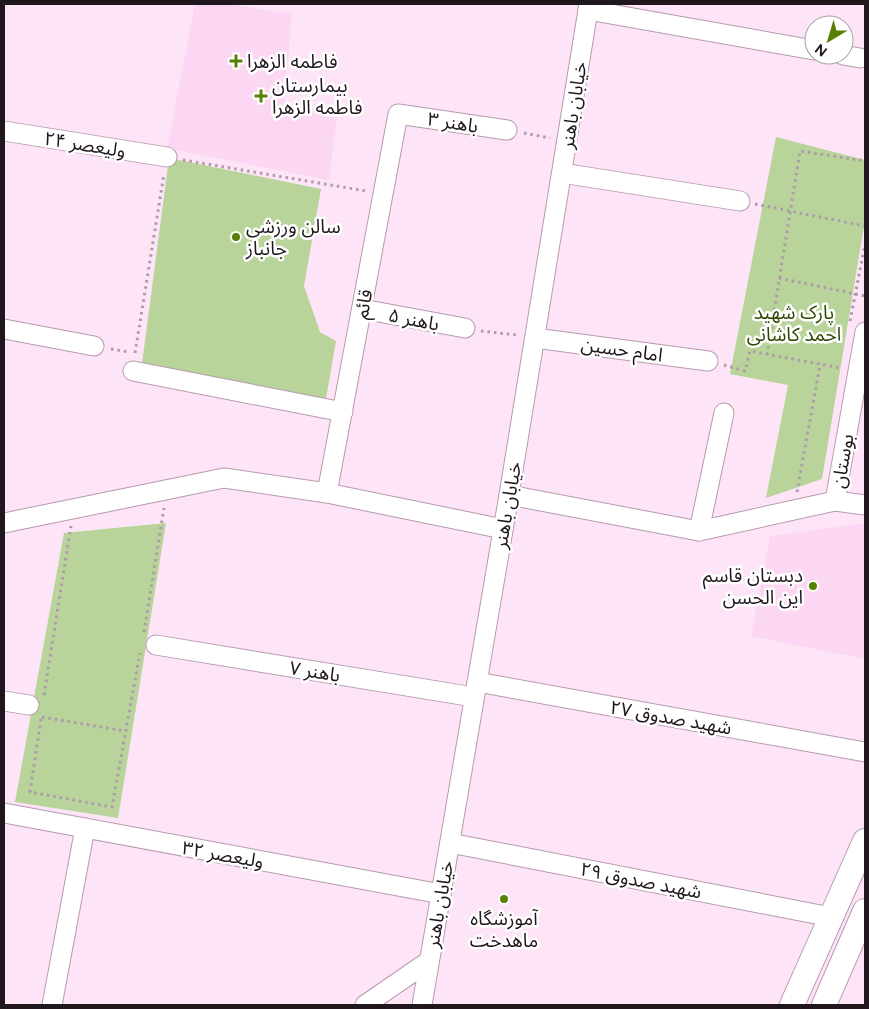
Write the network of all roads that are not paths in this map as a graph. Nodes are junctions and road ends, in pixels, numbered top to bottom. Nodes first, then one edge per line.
1 (588, 7) edge
2 (804, 48) edge
3 (398, 114) joint
4 (508, 130) road end
5 (4, 131) edge
6 (167, 157) road end
7 (562, 173) junction
8 (740, 201) road end
9 (362, 309) junction
10 (858, 327) edge
11 (465, 328) road end
12 (4, 329) edge
13 (535, 338) junction
14 (94, 346) road end
15 (708, 361) road end
16 (134, 362) road end
17 (343, 412) junction
18 (724, 413) dead end
19 (327, 493) junction
20 (509, 495) junction
21 (835, 501) junction
22 (865, 505) edge
23 (4, 523) edge
24 (502, 529) junction
25 (699, 531) junction
26 (147, 643) road end
27 (476, 689) junction
28 (4, 701) edge
29 (39, 708) road end
30 (865, 752) edge
31 (4, 814) edge
32 (85, 828) junction
33 (865, 841) edge
34 (450, 843) junction
35 (441, 894) junction
36 (865, 911) edge
37 (832, 916) junction
38 (860, 937) edge
39 (429, 961) junction
40 (52, 1005) edge
41 (365, 1005) edge
42 (422, 1005) edge
43 (792, 1005) edge
44 (824, 1005) edge

1 - 2 street
1 - 7 street, خیابان باهنر
3 - 4 street, باهنر ۳
3 - 9 street, قائم
5 - 6 street, ولیعصر ۲۴
7 - 8 street
7 - 13 street, خیابان باهنر
9 - 11 street, باهنر ۵
9 - 17 street, قائم
10 - 21 street, بوستان
12 - 14 street
13 - 15 street, امام حسین
13 - 20 street, خیابان باهنر
16 - 17 street
17 - 19 street, قائم
18 - 25 street
19 - 23 street
19 - 24 street
20 - 24 street, خیابان باهنر
20 - 25 street
21 - 22 street
21 - 25 street
24 - 27 street, خیابان باهنر
26 - 27 street, باهنر ۷
27 - 30 street, شهید صدوق ۲۷
27 - 34 street, خیابان باهنر
28 - 29 street
31 - 32 street, ولیعصر ۳۲
32 - 35 street, ولیعصر ۳۲
32 - 40 street
33 - 37 street
34 - 35 street, خیابان باهنر
34 - 37 street, شهید صدوق ۲۹
35 - 39 street, خیابان باهنر
36 - 38 street
37 - 43 street
38 - 44 street
39 - 41 street
39 - 42 street, خیابان باهنر

